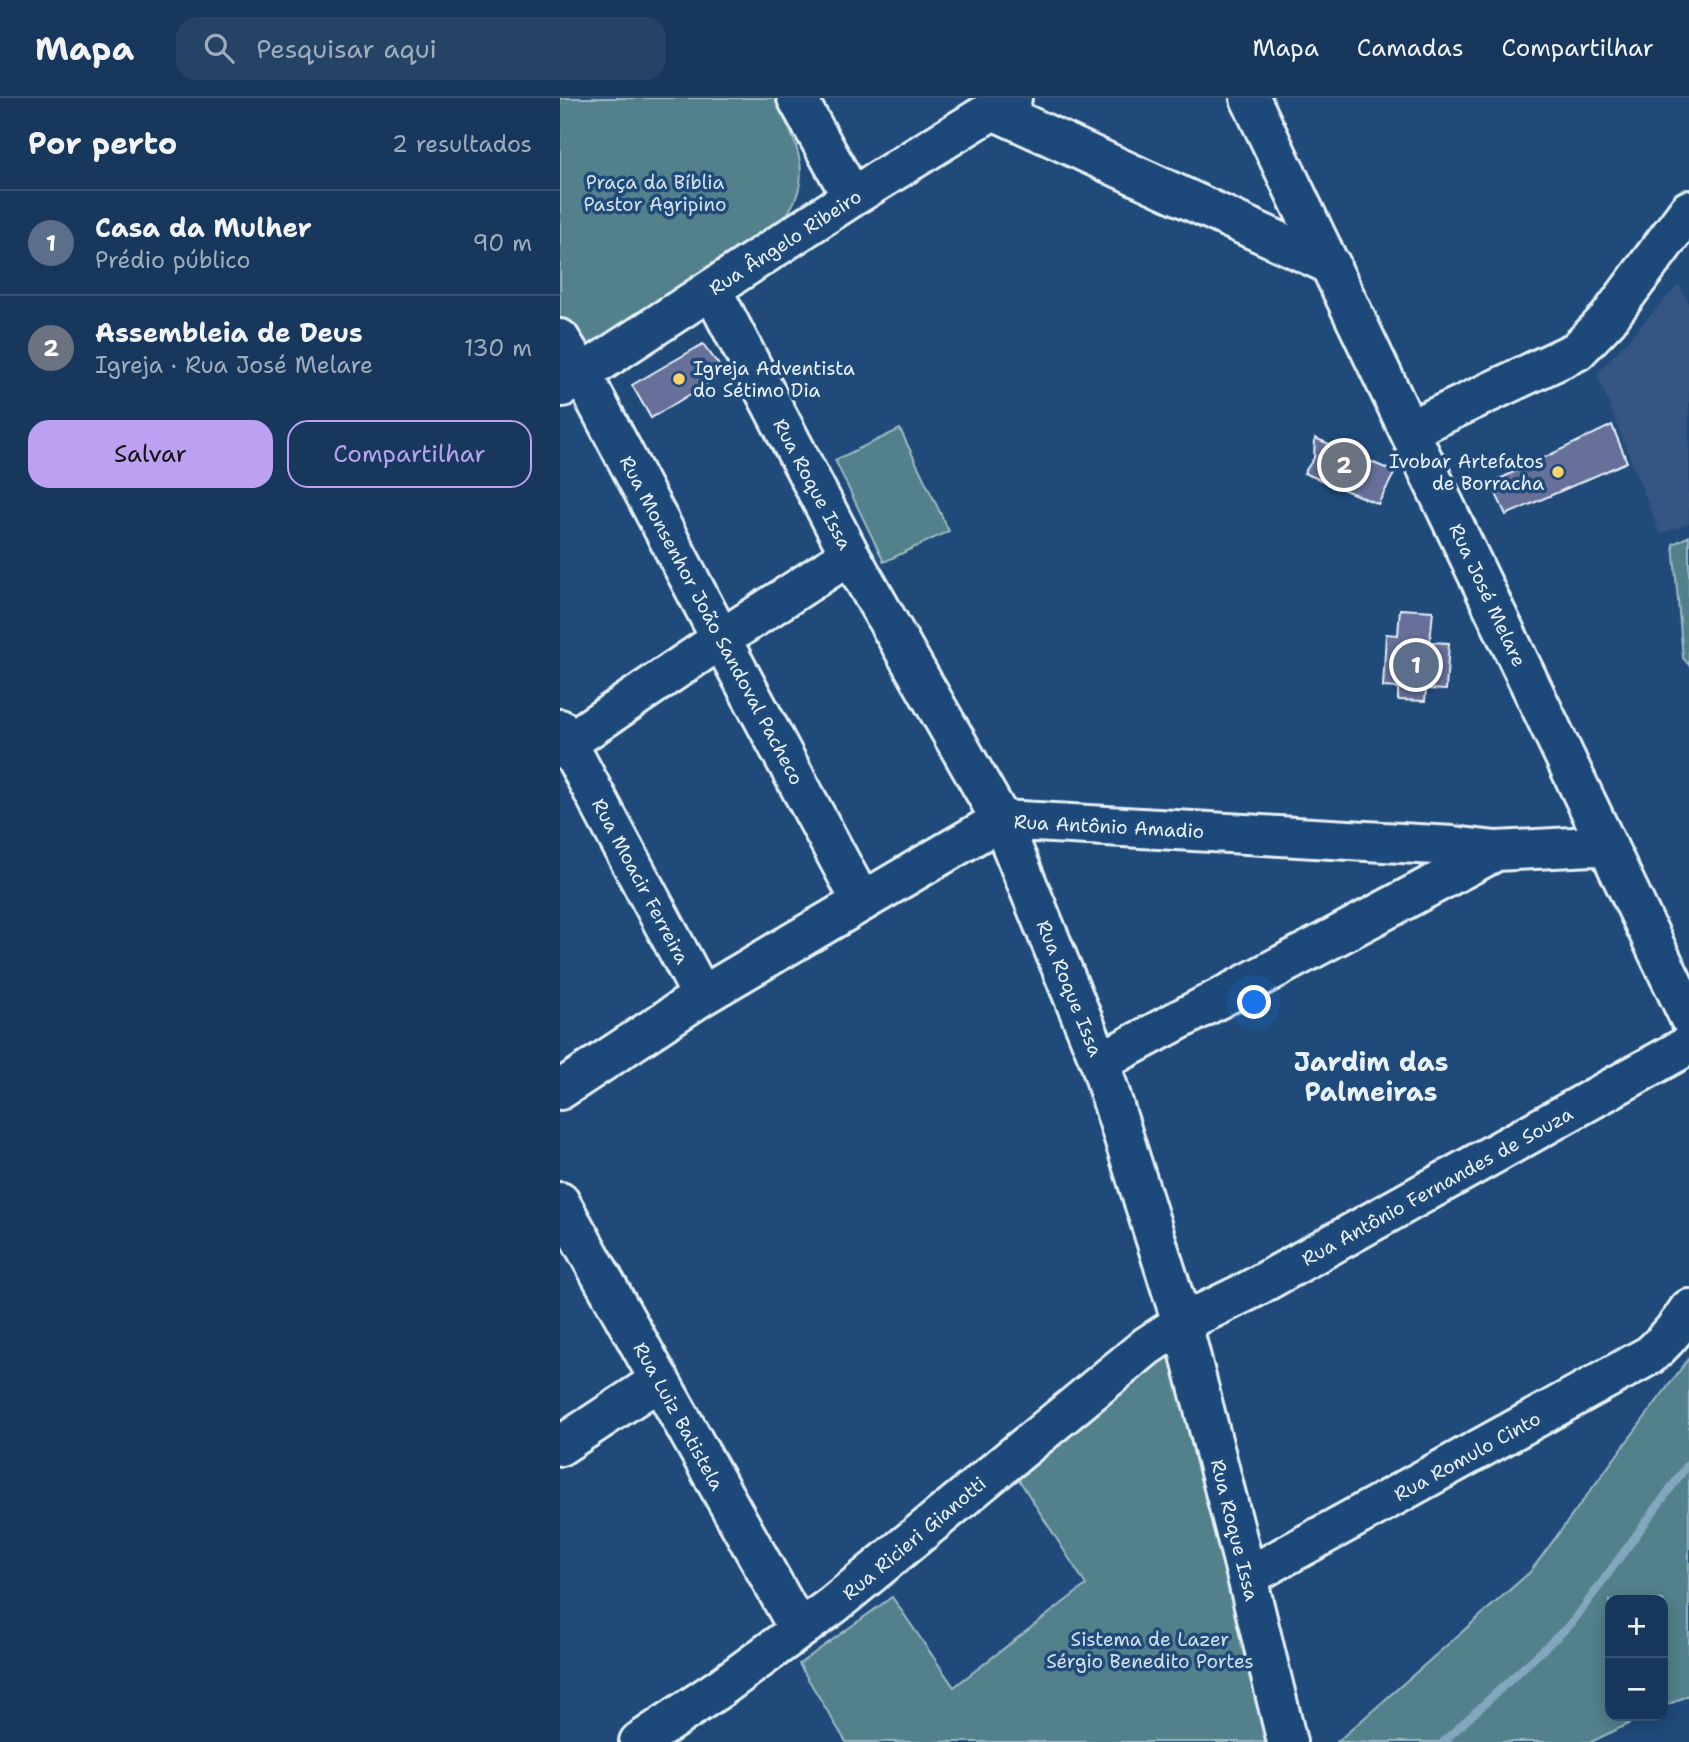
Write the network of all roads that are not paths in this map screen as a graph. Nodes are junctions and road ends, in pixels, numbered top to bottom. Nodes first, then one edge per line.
1 (797, 98) edge
2 (1250, 98) edge
3 (1002, 104) edge
4 (852, 197) junction
5 (1689, 210) edge
6 (1331, 265) junction
7 (712, 290) junction
8 (560, 340) edge
9 (571, 381) edge
10 (1409, 430) junction
11 (850, 555) junction
12 (721, 639) junction
13 (563, 740) edge
14 (1001, 820) junction
15 (1608, 847) junction
16 (1496, 851) junction
17 (864, 900) junction
18 (702, 996) junction
19 (1689, 1017) edge
20 (1689, 1045) edge
21 (1100, 1062) junction
22 (560, 1090) edge
23 (560, 1202) edge
24 (1684, 1317) edge
25 (1182, 1323) junction
26 (660, 1380) junction
27 (560, 1446) edge
28 (1247, 1577) junction
29 (799, 1630) junction
30 (639, 1742) edge
31 (1287, 1742) edge

1 - 4 street
2 - 6 street, Rua José Melare
3 - 4 street, Rua Ângelo Ribeiro
3 - 6 street
4 - 7 street, Rua Ângelo Ribeiro
5 - 10 street
6 - 10 street, Rua José Melare
7 - 9 street, Rua Ângelo Ribeiro
7 - 11 street, Rua Roque Issa
8 - 9 street, Rua Monsenhor João Sandoval Pacheco
9 - 12 street, Rua Monsenhor João Sandoval Pacheco
10 - 15 street, Rua José Melare
11 - 12 street
11 - 14 street, Rua Roque Issa
12 - 13 street
12 - 17 street, Rua Monsenhor João Sandoval Pacheco
13 - 18 street, Rua Moacir Ferreira
14 - 16 street, Rua Antônio Amadio
14 - 17 street, Rua Antônio Amadio
14 - 21 street, Rua Roque Issa
15 - 16 street, Rua Antônio Amadio
15 - 19 street, Rua José Melare
16 - 21 street
17 - 18 street, Rua Antônio Amadio
18 - 22 street, Rua Antônio Amadio
20 - 25 street, Rua Antônio Fernandes de Souza
21 - 25 street, Rua Roque Issa
23 - 26 street, Rua Luiz Batistela
24 - 28 street, Rua Romulo Cinto
25 - 28 street, Rua Roque Issa
25 - 29 street, Rua Ricieri Gianotti
26 - 27 street
26 - 29 street, Rua Luiz Batistela
28 - 31 street, Rua Roque Issa
29 - 30 street, Rua Ricieri Gianotti

